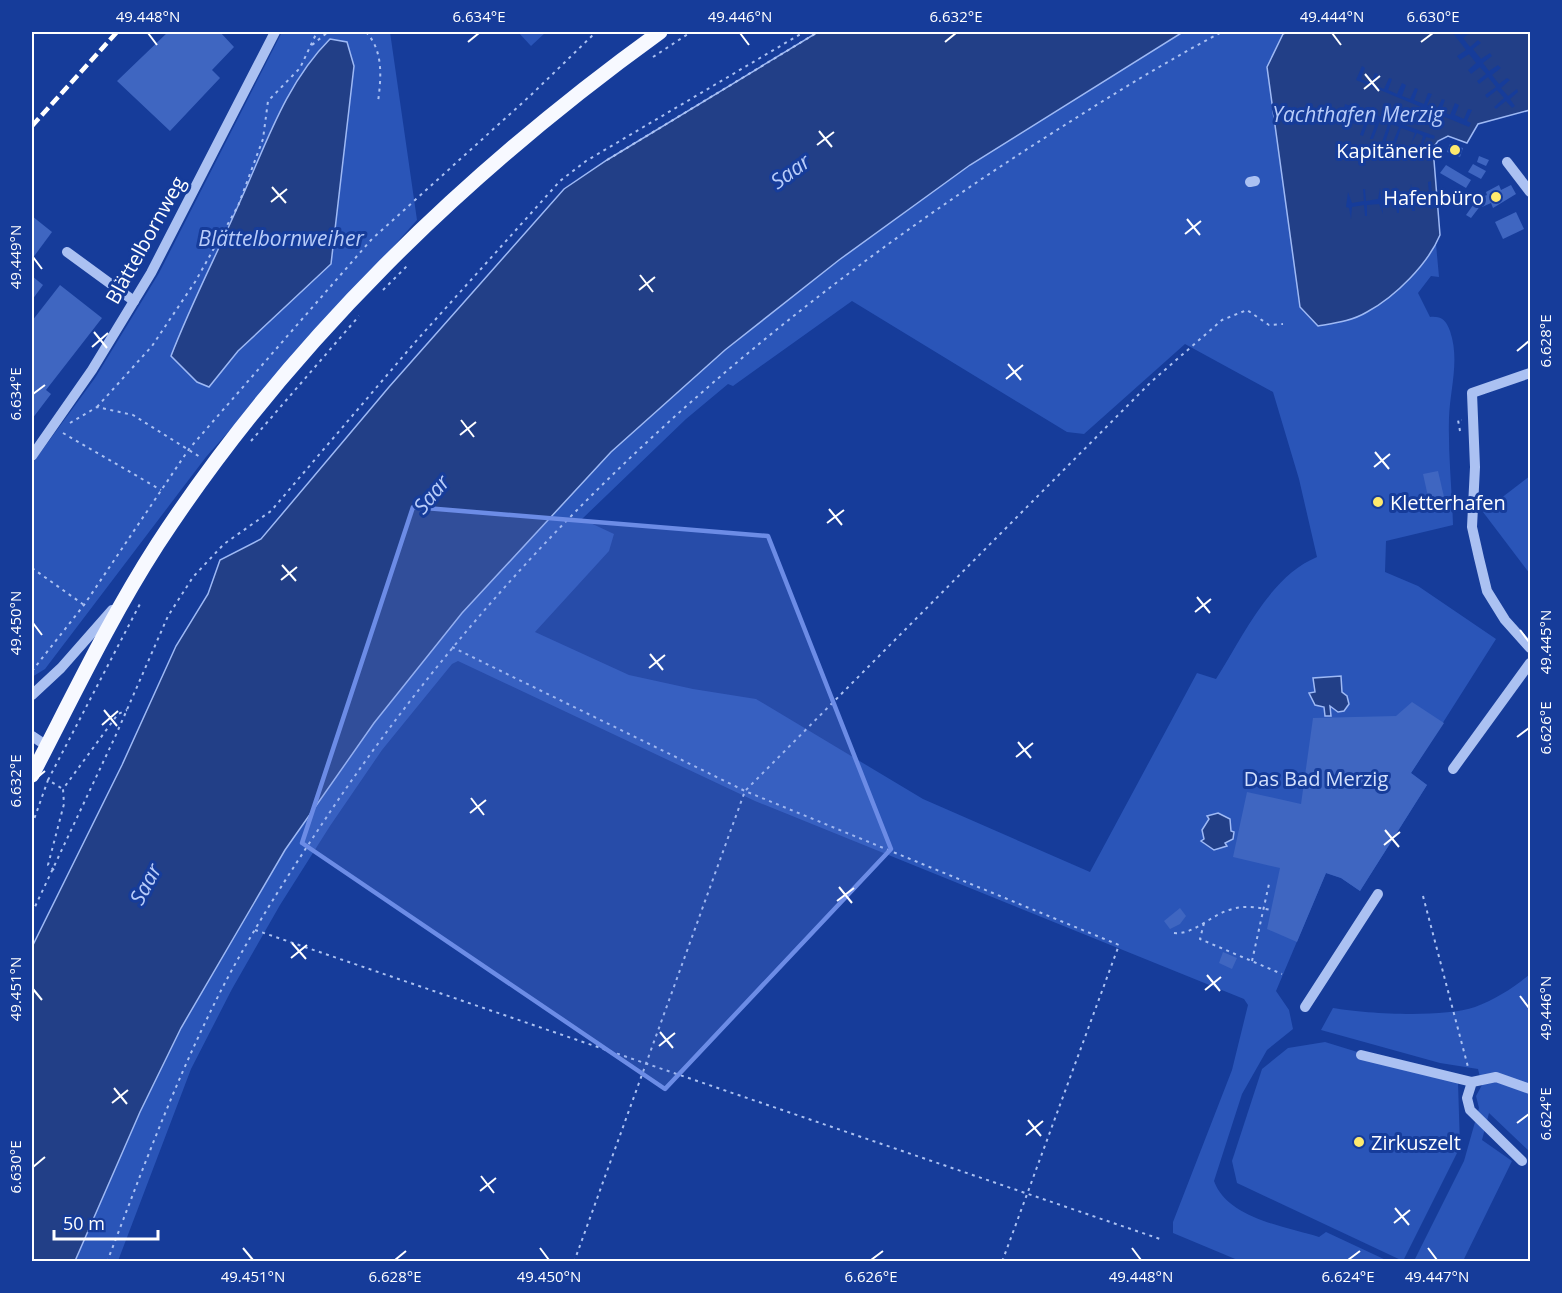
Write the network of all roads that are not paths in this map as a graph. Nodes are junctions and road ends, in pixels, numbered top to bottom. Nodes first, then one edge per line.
1 (275, 32) edge
2 (660, 32) edge
3 (1507, 162) dead end
4 (1530, 192) edge
5 (67, 252) dead end
6 (134, 301) junction
7 (1530, 373) edge
8 (32, 456) edge
9 (131, 587) junction
10 (1530, 648) edge
11 (1530, 663) edge
12 (32, 695) edge
13 (32, 736) edge
14 (47, 746) junction
15 (1453, 769) dead end
16 (32, 775) edge
17 (1378, 894) dead end
18 (1305, 1007) dead end
19 (1361, 1055) dead end
20 (1472, 1082) junction
21 (1530, 1089) edge
22 (1522, 1161) dead end

1 - 6 street, Blättelbornweg
2 - 9 main road
3 - 4 street
5 - 6 street
6 - 8 street, Blättelbornweg
7 - 10 street
9 - 12 street
9 - 14 main road
11 - 15 street
13 - 14 street
14 - 16 main road
17 - 18 street
19 - 20 street
20 - 21 street
20 - 22 street

